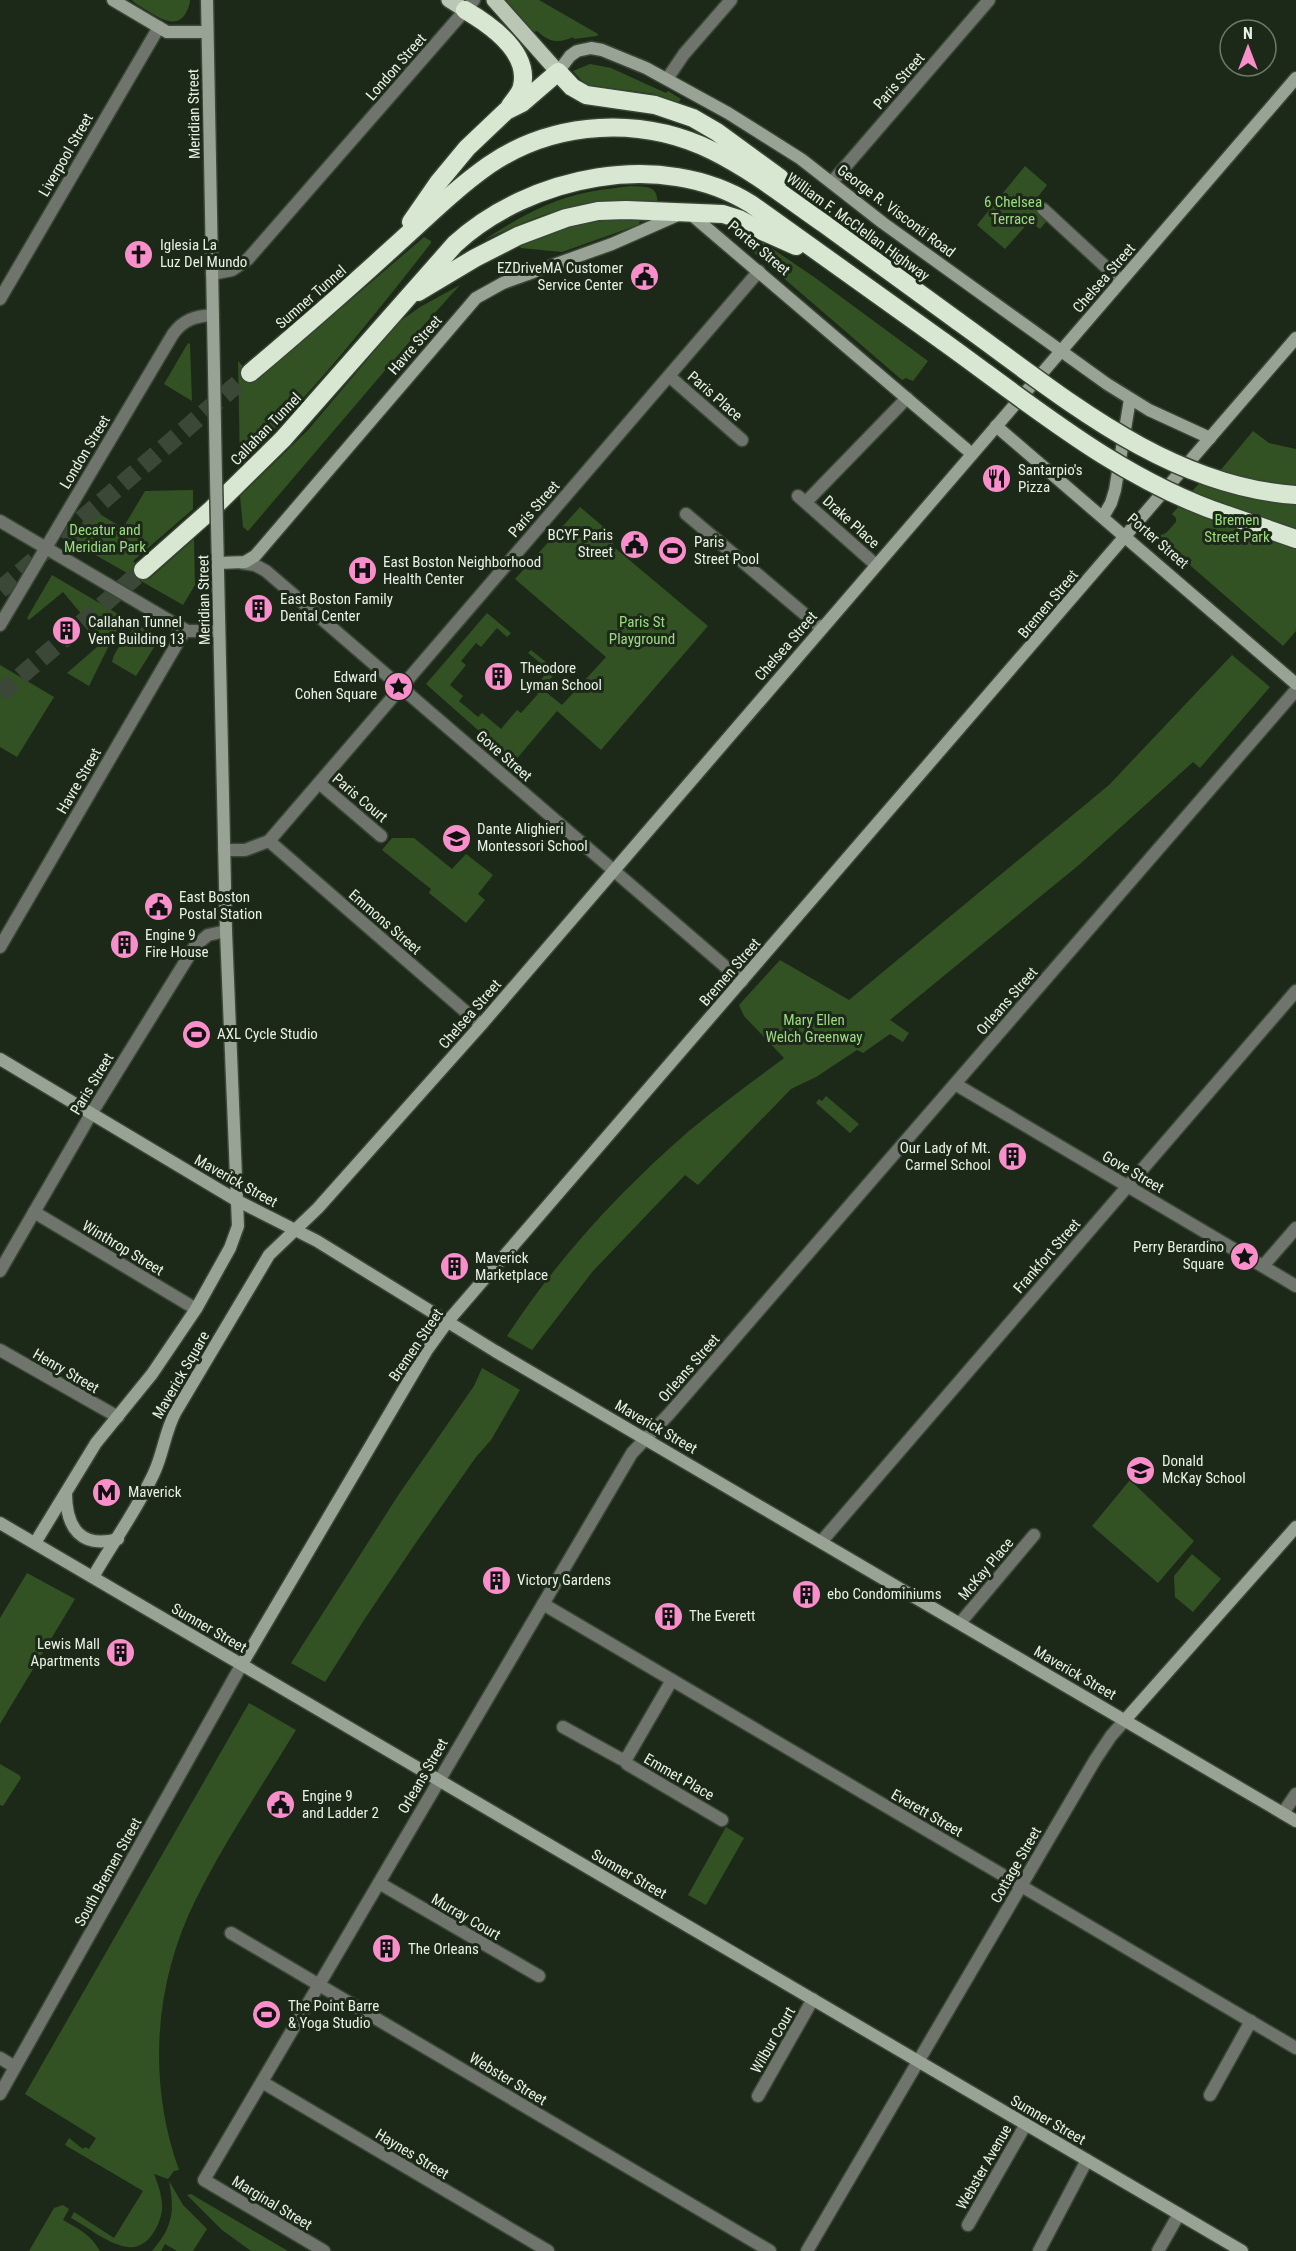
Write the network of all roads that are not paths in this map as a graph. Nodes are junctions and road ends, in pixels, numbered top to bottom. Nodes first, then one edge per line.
1 (113, 0) edge
2 (207, 0) edge
3 (449, 0) edge
4 (494, 0) edge
5 (731, 0) edge
6 (989, 0) edge
7 (470, 5) edge
8 (159, 27) junction
9 (207, 32) junction
10 (558, 72) junction
11 (1296, 78) edge
12 (667, 79) junction
13 (506, 111) junction
14 (832, 182) junction
15 (1043, 209) dead end
16 (687, 211) junction
17 (395, 247) junction
18 (865, 254) junction
19 (825, 257) junction
20 (759, 271) junction
21 (212, 274) junction
22 (1121, 281) junction
23 (0, 299) edge
24 (404, 301) junction
25 (213, 315) junction
26 (1296, 338) edge
27 (1060, 351) junction
28 (250, 373) tunnel mouth
29 (669, 376) junction
30 (907, 398) junction
31 (1130, 399) junction
32 (996, 426) junction
33 (1210, 438) junction
34 (742, 440) dead end
35 (972, 454) junction
36 (1296, 495) edge
37 (686, 514) dead end
38 (1227, 515) junction
39 (1103, 517) junction
40 (0, 521) edge
41 (1296, 529) edge
42 (1125, 536) junction
43 (1296, 539) edge
44 (45, 548) junction
45 (218, 563) junction
46 (242, 563) junction
47 (876, 565) junction
48 (143, 570) tunnel mouth
49 (0, 625) edge
50 (821, 628) junction
51 (185, 630) junction
52 (219, 631) junction
53 (1296, 684) edge
54 (401, 687) junction
55 (1296, 690) edge
56 (319, 783) junction
57 (381, 836) dead end
58 (269, 841) junction
59 (224, 850) junction
60 (614, 870) junction
61 (226, 931) junction
62 (0, 947) edge
63 (742, 981) junction
64 (1296, 990) edge
65 (481, 1025) junction
66 (0, 1059) edge
67 (955, 1084) junction
68 (91, 1114) junction
69 (1128, 1186) junction
70 (236, 1200) junction
71 (34, 1212) junction
72 (1296, 1228) edge
73 (296, 1230) junction
74 (1263, 1266) junction
75 (0, 1271) edge
76 (1296, 1286) edge
77 (196, 1309) junction
78 (448, 1321) junction
79 (0, 1350) edge
80 (118, 1418) junction
81 (645, 1438) junction
82 (66, 1492) junction
83 (0, 1522) edge
84 (1296, 1527) edge
85 (1034, 1535) dead end
86 (118, 1539) junction
87 (821, 1542) junction
88 (35, 1543) junction
89 (93, 1577) junction
90 (543, 1604) junction
91 (960, 1623) junction
92 (242, 1664) junction
93 (672, 1680) junction
94 (1125, 1720) junction
95 (563, 1727) dead end
96 (626, 1758) junction
97 (439, 1780) junction
98 (1296, 1794) edge
99 (1283, 1813) junction
100 (723, 1820) dead end
101 (1296, 1821) edge
102 (379, 1883) junction
103 (1021, 1886) junction
104 (231, 1934) dead end
105 (539, 1976) dead end
106 (319, 1985) junction
107 (813, 1999) junction
108 (1251, 2021) junction
109 (1296, 2048) edge
110 (0, 2058) edge
111 (918, 2061) junction
112 (15, 2067) junction
113 (262, 2082) junction
114 (0, 2094) edge
115 (1210, 2095) dead end
116 (758, 2096) dead end
117 (1026, 2124) junction
118 (1087, 2160) junction
119 (204, 2180) joint
120 (1179, 2214) junction
121 (968, 2225) dead end
122 (319, 2250) edge
123 (548, 2251) edge
124 (770, 2251) edge
125 (807, 2251) edge
126 (1039, 2251) edge
127 (1158, 2251) edge
128 (1242, 2251) edge

1 - 8 main road
2 - 9 main road, Meridian Street
3 - 7 main road
4 - 10 main road
5 - 12 street
6 - 14 street, Paris Street
7 - 13 highway
7 - 21 street, London Street
8 - 9 main road
8 - 23 street, Liverpool Street
9 - 21 main road, Meridian Street
10 - 12 main road, George R. Visconti Road
10 - 13 highway
10 - 18 highway
11 - 22 main road, Chelsea Street
12 - 14 main road, George R. Visconti Road
13 - 17 highway
14 - 27 main road, George R. Visconti Road
15 - 22 street
16 - 19 highway
16 - 20 main road, Porter Street
16 - 24 highway
16 - 46 main road, Havre Street
17 - 18 highway, William F. McClellan Highway
17 - 28 highway, Sumner Tunnel
18 - 36 highway, William F. McClellan Highway, bridge
19 - 24 highway
19 - 38 highway, bridge
20 - 29 street, Paris Street
20 - 30 main road, Porter Street
21 - 25 main road, Meridian Street
22 - 27 main road, Chelsea Street
24 - 48 highway, Callahan Tunnel
25 - 44 street, London Street
25 - 45 main road, Meridian Street, bridge
26 - 33 main road, Bremen Street
27 - 31 main road, George R. Visconti Road
27 - 32 main road, Chelsea Street
29 - 34 street, Paris Place
29 - 54 street, Paris Street
30 - 35 main road, Porter Street
30 - 47 street, Drake Place
31 - 33 main road, George R. Visconti Road
31 - 39 main road
32 - 35 main road, Chelsea Street
32 - 39 main road, Porter Street
33 - 42 main road, Bremen Street
35 - 47 main road, Chelsea Street
37 - 50 street
38 - 41 highway
38 - 43 highway
39 - 42 main road, Porter Street
40 - 44 street
42 - 53 main road, Porter Street
42 - 63 main road, Bremen Street
44 - 49 street, London Street
44 - 51 street
45 - 46 main road
45 - 52 main road, Meridian Street
46 - 54 street, Gove Street
47 - 50 main road, Chelsea Street
50 - 60 main road, Chelsea Street
51 - 52 street
51 - 62 street, Havre Street
52 - 59 main road, Meridian Street
54 - 56 street, Paris Street
54 - 60 street, Gove Street
55 - 67 street, Orleans Street
56 - 57 street, Paris Court
56 - 58 street, Paris Street
58 - 59 street
58 - 65 street, Emmons Street
59 - 61 main road, Meridian Street
60 - 63 street, Gove Street
60 - 65 main road, Chelsea Street
61 - 68 street, Paris Street
61 - 70 main road, Meridian Street
63 - 78 main road, Bremen Street
64 - 69 street, Frankfort Street
65 - 73 main road, Chelsea Street
66 - 68 main road, Maverick Street
67 - 69 street, Gove Street
67 - 81 street, Orleans Street
68 - 70 main road, Maverick Street
68 - 71 street, Paris Street
69 - 74 street, Gove Street
69 - 87 street, Frankfort Street
70 - 73 main road, Maverick Street
70 - 77 main road, Maverick Square
71 - 75 street, Paris Street
71 - 77 street, Winthrop Street
72 - 74 street
73 - 78 main road, Maverick Street
73 - 86 main road, Maverick Square
74 - 76 street, Gove Street
77 - 80 main road, Maverick Square
78 - 81 main road, Maverick Street
78 - 92 main road, Bremen Street
79 - 80 street, Henry Street
80 - 82 main road, Maverick Square
81 - 87 main road, Maverick Street
81 - 90 street, Orleans Street
82 - 86 main road
82 - 88 main road, Maverick Square
83 - 88 main road, Sumner Street
84 - 94 main road, Cottage Street
85 - 91 street, McKay Place
86 - 89 main road, Maverick Square
87 - 91 main road, Maverick Street
88 - 89 main road, Sumner Street
89 - 92 main road, Sumner Street
90 - 93 street, Everett Street
90 - 97 street, Orleans Street
91 - 94 main road, Maverick Street
92 - 97 main road, Sumner Street
92 - 112 street, South Bremen Street
93 - 96 street, Emmet Place
93 - 103 street, Everett Street
94 - 99 main road, Maverick Street
94 - 103 street, Cottage Street
95 - 96 street, Emmet Place
96 - 100 street, Emmet Place
97 - 102 street, Orleans Street
97 - 107 main road, Sumner Street
98 - 99 street
99 - 101 main road, Maverick Street
102 - 105 street, Murray Court
102 - 106 street, Orleans Street
103 - 108 street, Everett Street
103 - 111 street, Cottage Street
104 - 106 street, Webster Street
106 - 113 street, Orleans Street
106 - 124 street, Webster Street
107 - 111 main road, Sumner Street
107 - 116 street, Wilbur Court
108 - 109 street, Everett Street
108 - 115 street
110 - 112 street
111 - 117 main road, Sumner Street
111 - 125 street, Cottage Street
112 - 114 street, South Bremen Street
113 - 119 street, Orleans Street
113 - 123 street, Haynes Street
117 - 118 main road, Sumner Street
117 - 121 street, Webster Avenue
118 - 120 main road, Sumner Street
118 - 126 street
119 - 122 street, Marginal Street
120 - 127 street
120 - 128 main road, Sumner Street

